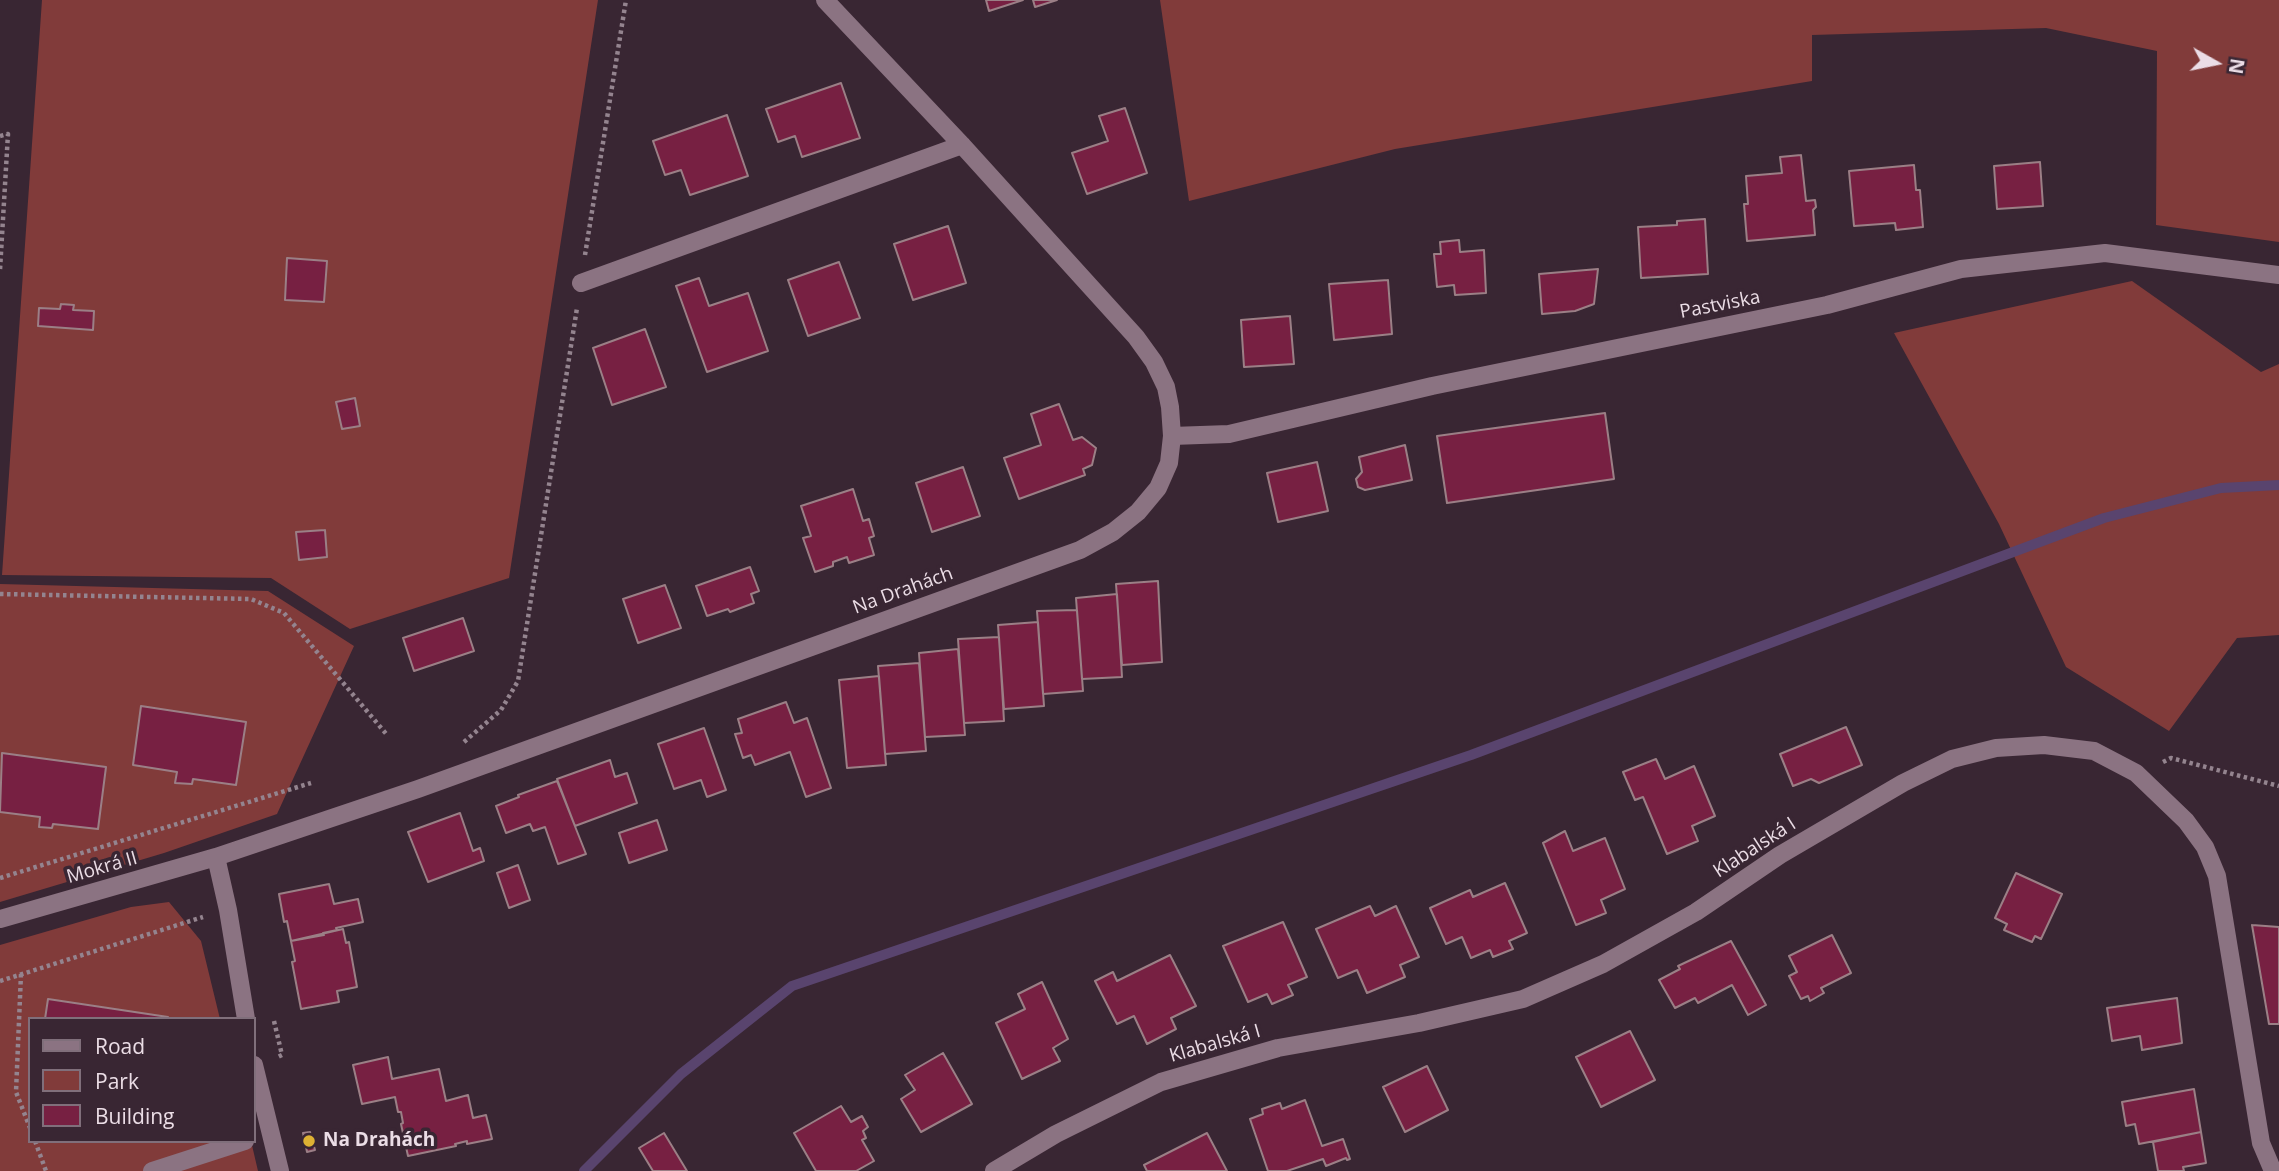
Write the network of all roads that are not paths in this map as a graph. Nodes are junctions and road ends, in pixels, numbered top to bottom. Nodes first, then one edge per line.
1 (825, 0) edge
2 (962, 145) junction
3 (2279, 275) edge
4 (581, 283) road end
5 (1172, 436) junction
6 (216, 857) junction
7 (0, 919) edge
8 (246, 1017) edge
9 (256, 1083) edge
10 (262, 1136) edge
11 (239, 1143) edge
12 (152, 1171) edge
13 (280, 1171) edge
14 (994, 1171) edge
15 (2273, 1171) edge

1 - 2 street, Na Drahách
2 - 4 street
2 - 5 street, Na Drahách
3 - 5 street, Pastviska
5 - 6 street, Na Drahách
6 - 7 street, Mokrá II
6 - 8 street
9 - 10 street
10 - 13 street
11 - 12 street
14 - 15 street, Klabalská I

